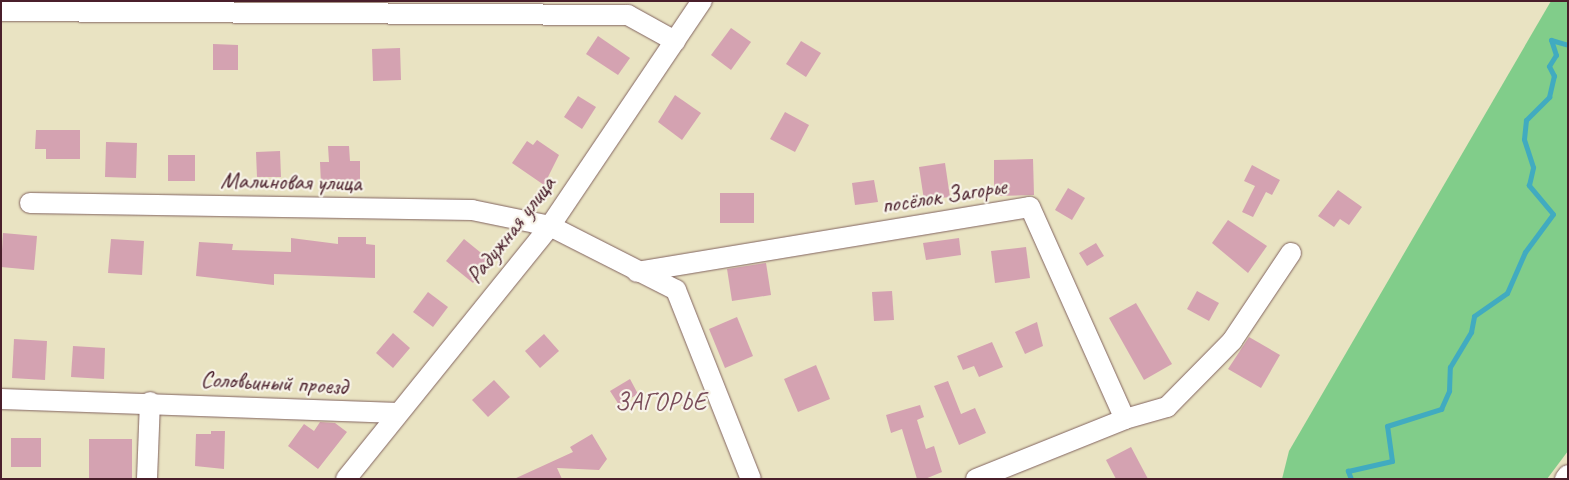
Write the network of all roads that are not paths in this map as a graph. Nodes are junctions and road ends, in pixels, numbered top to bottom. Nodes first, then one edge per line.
1 (702, 1) edge
2 (1, 11) edge
3 (675, 41) junction
4 (30, 203) dead end
5 (550, 226) junction
6 (1291, 253) dead end
7 (637, 272) junction
8 (1, 399) edge
9 (150, 402) junction
10 (396, 413) junction
11 (1125, 419) junction
12 (1568, 475) edge
13 (147, 479) edge
14 (346, 479) edge
15 (751, 479) edge
16 (976, 479) edge
17 (1565, 479) edge

1 - 3 street, Радужная улица
2 - 3 street
3 - 5 street, Радужная улица
4 - 5 street, Малиновая улица
5 - 7 street
5 - 10 street, Радужная улица
6 - 11 street
7 - 11 street, посёлок Загорье
7 - 15 street
8 - 9 street, Соловьиный проезд
9 - 10 street, Соловьиный проезд
9 - 13 street
10 - 14 street, Радужная улица
11 - 16 street
12 - 17 street

